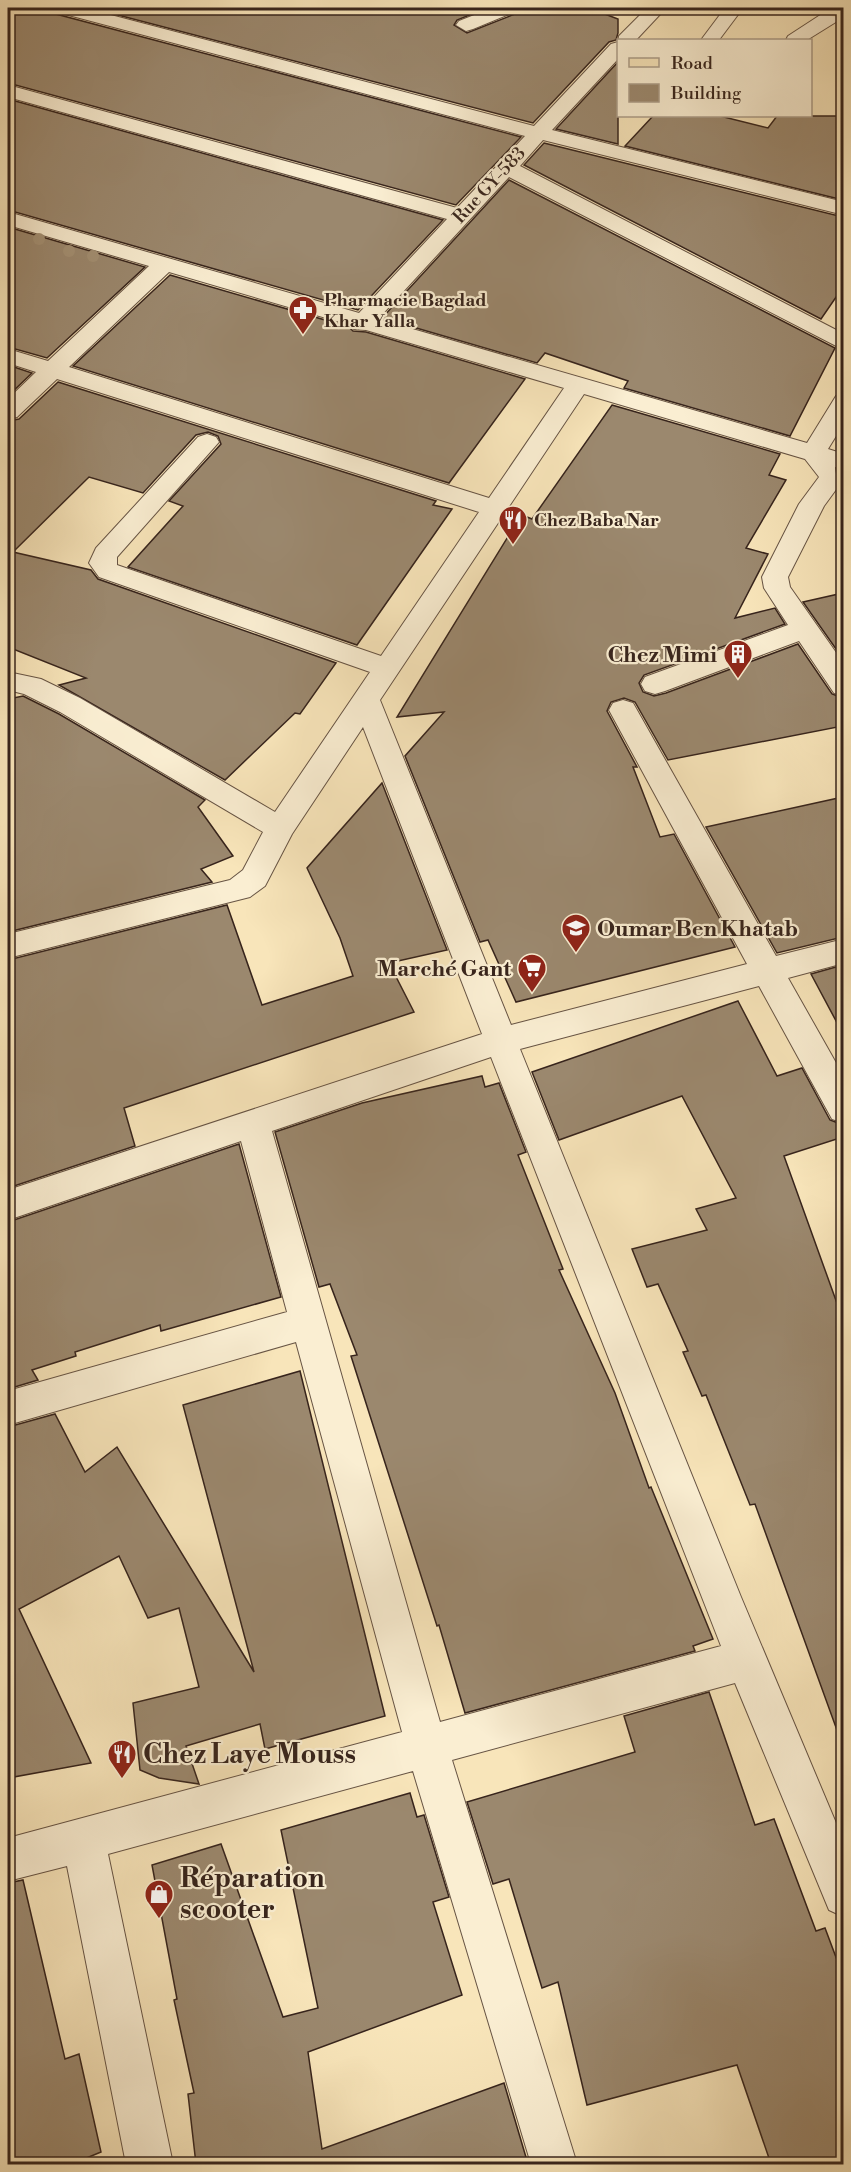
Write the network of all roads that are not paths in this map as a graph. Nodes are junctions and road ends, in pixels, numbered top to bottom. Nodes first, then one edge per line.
1 (64, 8) edge
2 (507, 8) edge
3 (657, 8) edge
4 (734, 8) edge
5 (834, 11) edge
6 (466, 25) dead end
7 (627, 39) edge
8 (711, 39) edge
9 (796, 39) edge
10 (615, 56) edge
11 (8, 91) edge
12 (538, 133) junction
13 (506, 167) junction
14 (843, 209) edge
15 (462, 216) junction
16 (8, 218) edge
17 (163, 265) junction
18 (361, 324) junction
19 (843, 343) edge
20 (8, 356) edge
21 (53, 370) junction
22 (578, 384) junction
23 (843, 401) edge
24 (8, 412) edge
25 (207, 442) dead end
26 (814, 453) junction
27 (839, 480) edge
28 (495, 508) junction
29 (804, 629) junction
30 (387, 668) junction
31 (8, 681) edge
32 (655, 684) dead end
33 (843, 686) edge
34 (366, 700) junction
35 (623, 710) dead end
36 (280, 828) junction
37 (8, 946) edge
38 (843, 951) edge
39 (769, 970) junction
40 (503, 1040) junction
41 (843, 1109) edge
42 (253, 1124) junction
43 (8, 1205) edge
44 (308, 1322) junction
45 (8, 1408) edge
46 (744, 1660) junction
47 (426, 1745) junction
48 (83, 1840) junction
49 (8, 1860) edge
50 (843, 1895) edge
51 (150, 2164) edge
52 (554, 2164) edge

1 - 12 street
2 - 6 street
3 - 7 street
4 - 8 street
5 - 9 street
10 - 12 street, Rue GY-583
11 - 15 street
12 - 13 street, Rue GY-583
12 - 14 street
13 - 15 street, Rue GY-583
13 - 19 street
15 - 18 street, Rue GY-583
16 - 17 street
17 - 18 street
17 - 21 street
18 - 22 street
20 - 21 street
21 - 24 street
21 - 28 street
22 - 26 street
22 - 28 street
23 - 26 street
25 - 30 street
26 - 27 street
27 - 29 street
28 - 30 street
29 - 32 street
29 - 33 street
30 - 34 street
31 - 36 street
34 - 36 street
34 - 40 street
35 - 39 street
36 - 37 street
38 - 39 street
39 - 40 street
39 - 41 street
40 - 42 street
40 - 46 street
42 - 43 street
42 - 44 street
44 - 45 street
44 - 47 street
46 - 47 street
46 - 50 street
47 - 48 street
47 - 52 street
48 - 49 street
48 - 51 street

